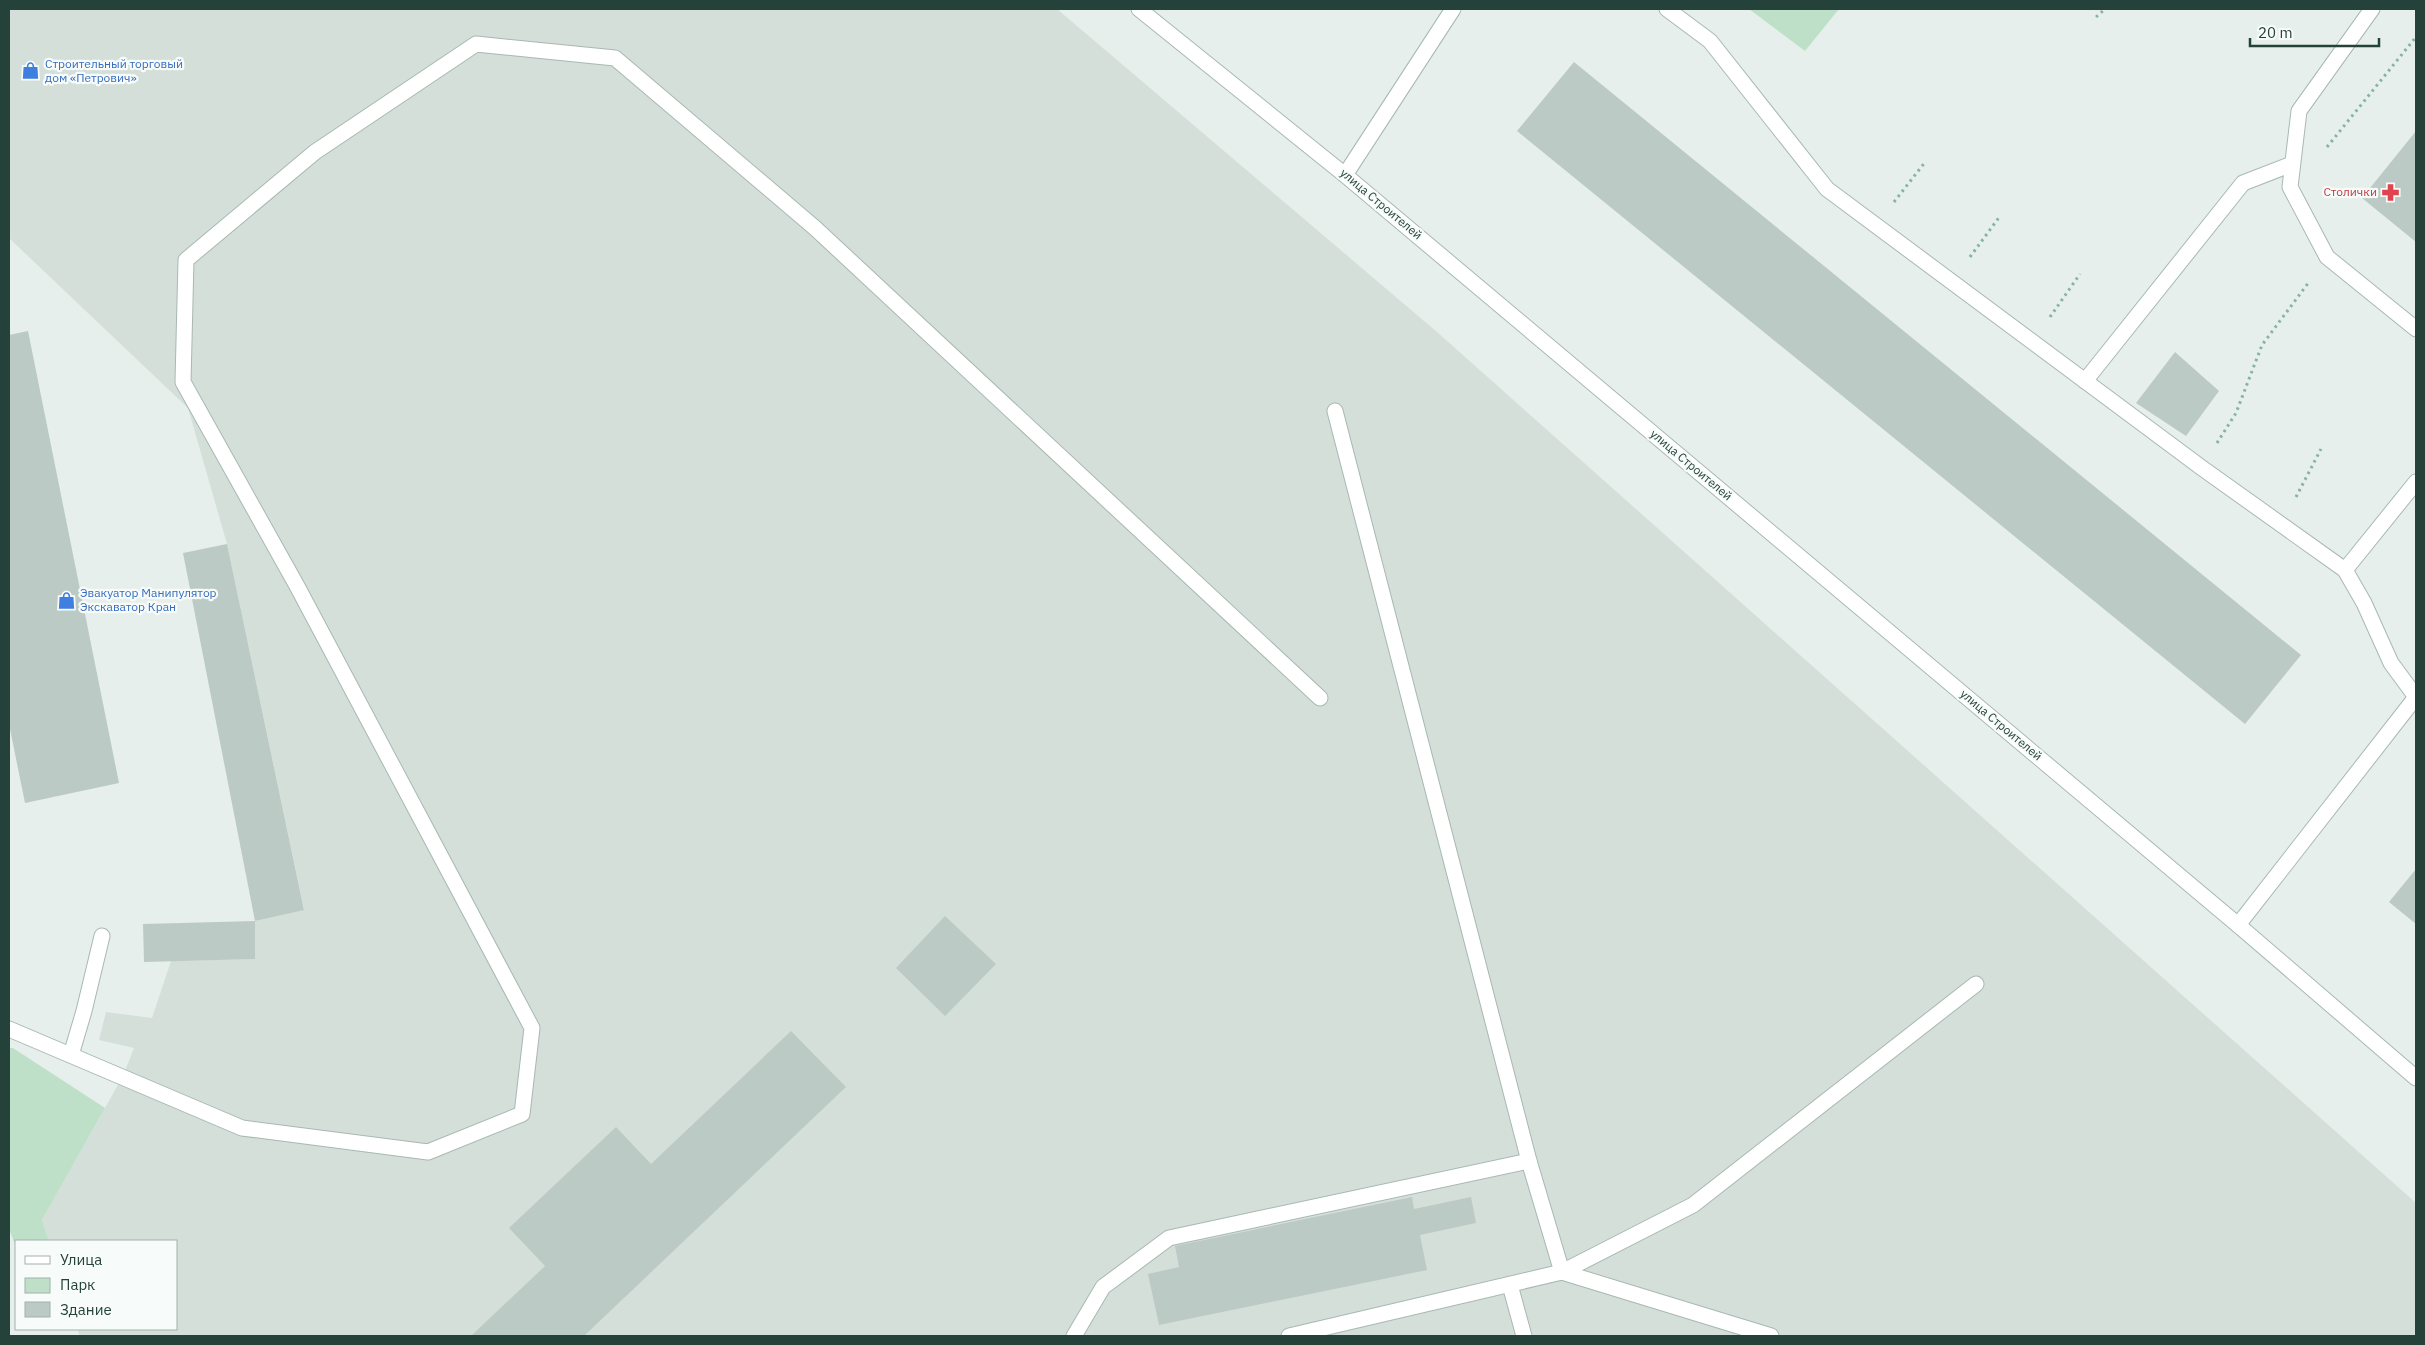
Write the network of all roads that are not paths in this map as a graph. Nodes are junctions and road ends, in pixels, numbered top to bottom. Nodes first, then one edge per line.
1 (1140, 9) edge
2 (1453, 9) edge
3 (1667, 9) edge
4 (2371, 9) edge
5 (2292, 164) junction
6 (1346, 174) junction
7 (2416, 329) edge
8 (2085, 381) junction
9 (1335, 411) dead end
10 (2416, 482) edge
11 (2346, 570) junction
12 (2416, 697) edge
13 (1320, 698) dead end
14 (2238, 925) junction
15 (102, 936) dead end
16 (1976, 984) dead end
17 (9, 1029) edge
18 (71, 1055) junction
19 (2416, 1078) edge
20 (1529, 1161) junction
21 (1562, 1272) junction
22 (1510, 1285) junction
23 (1074, 1336) edge
24 (1289, 1336) edge
25 (1524, 1336) edge
26 (1771, 1336) edge

1 - 6 street, улица Строителей
2 - 6 street
3 - 8 street
4 - 5 street
5 - 7 street
5 - 8 street
6 - 14 street, улица Строителей
8 - 11 street
9 - 20 street
10 - 11 street
11 - 12 street
12 - 14 street
13 - 18 street
14 - 19 street, улица Строителей
15 - 18 street
16 - 21 street
17 - 18 street
20 - 21 street
20 - 23 street
21 - 22 street
21 - 26 street
22 - 24 street
22 - 25 street

